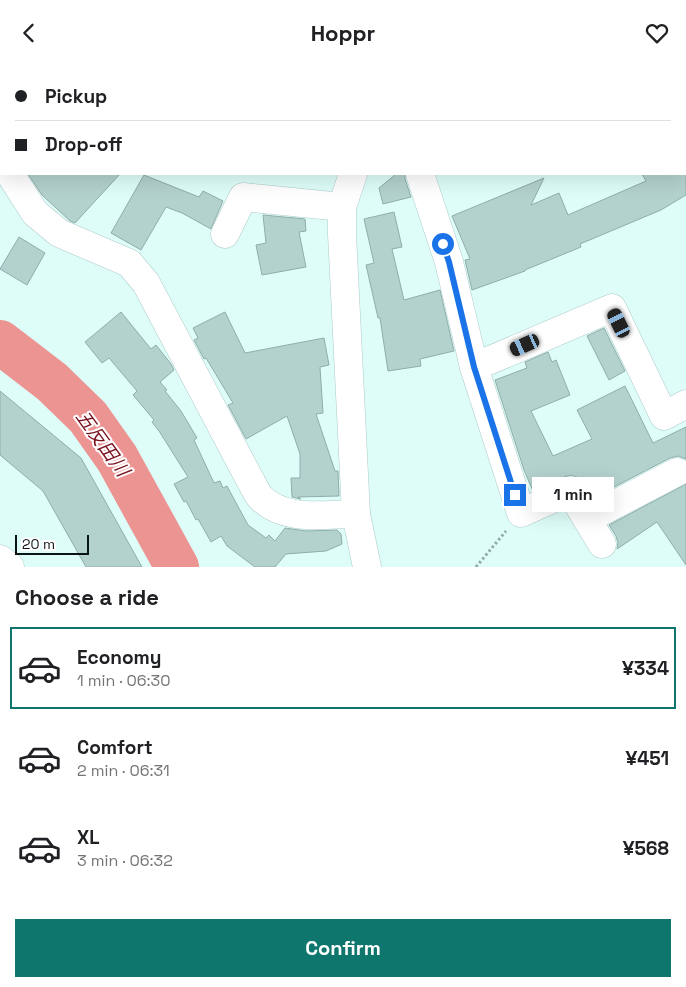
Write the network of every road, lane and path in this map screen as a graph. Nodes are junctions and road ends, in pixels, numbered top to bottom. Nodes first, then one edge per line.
1 (11, 175) edge
2 (353, 175) edge
3 (420, 175) edge
4 (342, 207) junction
5 (225, 234) dead end
6 (474, 367) junction
7 (686, 404) edge
8 (677, 472) dead end
9 (356, 513) junction
10 (521, 513) junction
11 (587, 519) junction
12 (602, 544) dead end
13 (0, 559) edge
14 (10, 567) edge
15 (367, 567) edge
16 (476, 567) edge

1 - 9 street
2 - 4 street
3 - 6 street
4 - 5 street
4 - 9 street
6 - 7 street
6 - 10 street
8 - 11 street
9 - 15 street
10 - 11 street
10 - 16 path
11 - 12 street
13 - 14 street

